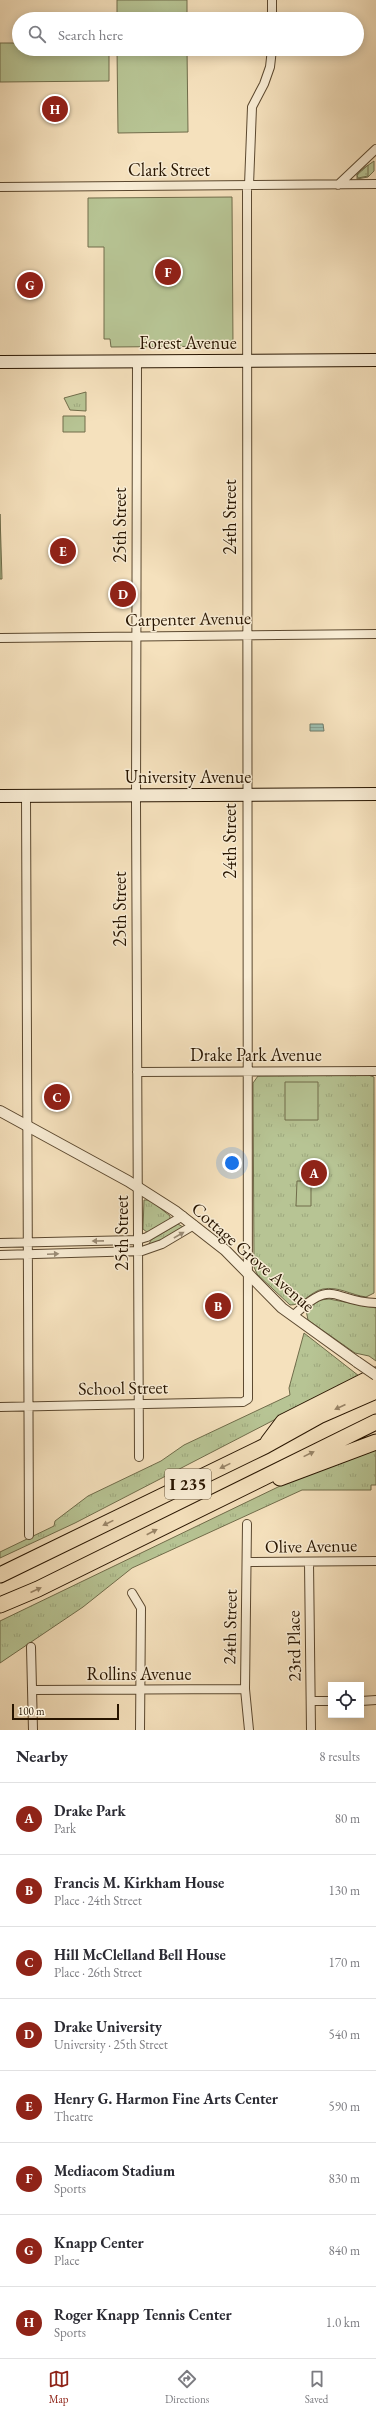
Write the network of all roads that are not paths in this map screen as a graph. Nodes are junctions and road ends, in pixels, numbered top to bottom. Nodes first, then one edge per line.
1 (272, 0) edge
2 (272, 12) edge
3 (271, 56) edge
4 (376, 149) edge
5 (376, 184) edge
6 (248, 185) junction
7 (338, 185) junction
8 (0, 187) edge
9 (376, 360) edge
10 (137, 361) junction
11 (246, 361) junction
12 (0, 362) edge
13 (246, 634) junction
14 (376, 634) edge
15 (136, 636) junction
16 (0, 638) edge
17 (376, 794) edge
18 (246, 795) junction
19 (0, 796) edge
20 (26, 796) junction
21 (136, 796) junction
22 (376, 1070) edge
23 (247, 1071) junction
24 (137, 1072) junction
25 (0, 1111) edge
26 (27, 1126) junction
27 (137, 1186) junction
28 (183, 1216) junction
29 (194, 1225) junction
30 (137, 1240) junction
31 (27, 1242) junction
32 (0, 1243) edge
33 (138, 1252) junction
34 (0, 1255) edge
35 (28, 1255) junction
36 (248, 1274) junction
37 (376, 1303) edge
38 (292, 1316) junction
39 (376, 1375) edge
40 (376, 1391) edge
41 (246, 1401) joint
42 (139, 1404) junction
43 (29, 1406) junction
44 (0, 1407) edge
45 (376, 1422) edge
46 (376, 1442) edge
47 (265, 1446) junction
48 (139, 1457) dead end
49 (199, 1508) junction
50 (29, 1514) junction
51 (39, 1514) dead end
52 (247, 1524) dead end
53 (30, 1535) dead end
54 (376, 1561) edge
55 (247, 1562) junction
56 (309, 1562) junction
57 (0, 1575) edge
58 (132, 1593) dead end
59 (0, 1605) edge
60 (31, 1647) dead end
61 (245, 1689) junction
62 (32, 1690) junction
63 (140, 1690) junction
64 (364, 1700) edge
65 (376, 1700) edge
66 (311, 1701) junction
67 (328, 1701) edge
68 (33, 1730) edge
69 (140, 1730) edge
70 (249, 1730) edge
71 (311, 1730) edge

1 - 2 street
3 - 6 street, 24th Street
4 - 7 street
5 - 7 street, Clark Street
6 - 7 street, Clark Street
6 - 8 street, Clark Street
6 - 11 street, 24th Street
9 - 11 main road, Forest Avenue
10 - 11 main road, Forest Avenue
10 - 12 main road, Forest Avenue
10 - 15 street, 25th Street
11 - 13 street, 24th Street
13 - 14 street, Carpenter Avenue
13 - 15 street, Carpenter Avenue
13 - 18 street, 24th Street
15 - 16 street, Carpenter Avenue
15 - 21 street, 25th Street
17 - 18 main road, University Avenue
18 - 21 main road, University Avenue
18 - 23 street, 24th Street
19 - 20 main road, University Avenue
20 - 21 main road, University Avenue
20 - 26 street
21 - 24 street, 25th Street
22 - 23 street, Drake Park Avenue
23 - 24 street, Drake Park Avenue
23 - 36 street, 24th Street
24 - 27 street, 25th Street
25 - 26 street, Cottage Grove Avenue
26 - 27 street, Cottage Grove Avenue
26 - 31 street
27 - 28 street, Cottage Grove Avenue
27 - 30 street, 25th Street
28 - 29 street, Cottage Grove Avenue
28 - 30 street
33 -> 29 street
29 - 36 street, Cottage Grove Avenue
30 -> 31 street
30 - 33 street, 25th Street
31 - 32 street
31 - 35 street
35 -> 33 street
33 - 42 street, 25th Street
34 - 35 street
35 - 43 street
36 - 38 street, Cottage Grove Avenue
36 - 41 street, 24th Street
37 - 38 street
38 - 39 street, Cottage Grove Avenue, bridge
39 - 47 highway
40 -> 47 highway, I 235
41 - 42 street, School Street
42 - 43 street, School Street
42 - 48 street, 25th Street
43 - 44 street, School Street
43 - 50 street
49 -> 45 highway, I 235
46 - 49 highway
47 -> 57 highway, I 235
59 -> 49 highway, I 235
50 - 51 street
50 - 53 street
52 - 55 street, 24th Street
54 - 56 street, Olive Avenue
55 - 56 street, Olive Avenue
55 - 61 street, 24th Street
56 - 66 street, 23rd Place
58 - 63 street
60 - 62 street
61 - 63 street, Rollins Avenue
61 - 70 street, 24th Street
62 - 63 street, Rollins Avenue
62 - 68 street
63 - 69 street
64 - 65 street
66 - 67 street
66 - 71 street, 23rd Place

